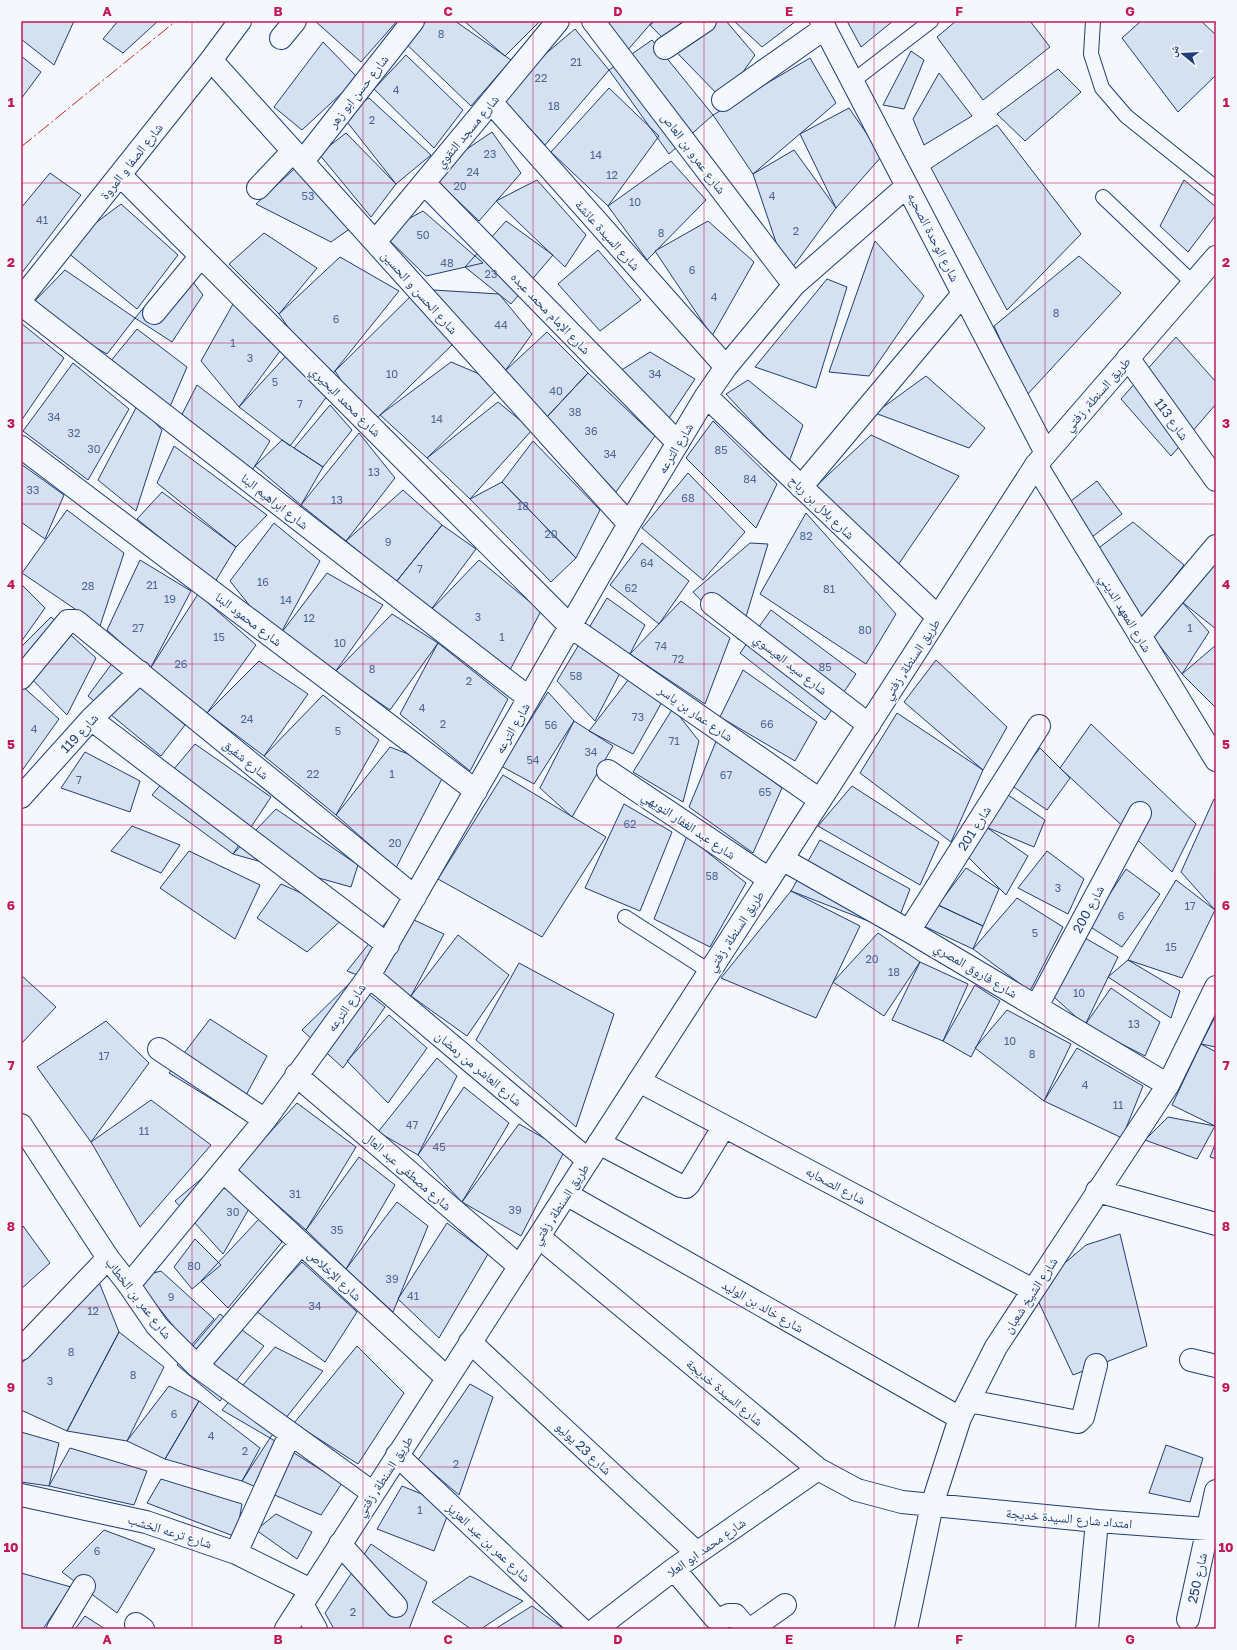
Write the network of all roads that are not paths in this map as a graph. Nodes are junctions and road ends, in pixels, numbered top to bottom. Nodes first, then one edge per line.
1 (240, 21) edge
2 (295, 21) edge
3 (413, 21) edge
4 (558, 21) edge
5 (593, 21) edge
6 (705, 21) edge
7 (931, 21) edge
8 (1094, 21) edge
9 (823, 24) edge
10 (281, 38) dead end
11 (665, 48) dead end
12 (211, 60) junction
13 (853, 81) junction
14 (724, 100) dead end
15 (491, 102) junction
16 (298, 156) junction
17 (120, 175) junction
18 (424, 183) junction
19 (907, 186) junction
20 (258, 188) dead end
21 (1216, 188) edge
22 (1104, 197) dead end
23 (375, 242) junction
24 (201, 256) junction
25 (1216, 257) edge
26 (1193, 283) junction
27 (794, 285) junction
28 (963, 294) junction
29 (21, 299) edge
30 (21, 304) edge
31 (154, 313) dead end
32 (1128, 358) junction
33 (726, 367) junction
34 (706, 396) junction
35 (678, 443) junction
36 (21, 447) edge
37 (1041, 459) junction
38 (1216, 480) edge
39 (801, 487) junction
40 (629, 524) junction
41 (1216, 546) edge
42 (712, 604) dead end
43 (938, 617) junction
44 (571, 627) junction
45 (1140, 636) junction
46 (140, 672) junction
47 (21, 678) edge
48 (529, 698) junction
49 (91, 719) junction
50 (869, 724) junction
51 (1039, 726) dead end
52 (1214, 753) edge
53 (608, 771) dead end
54 (476, 791) junction
55 (21, 797) edge
56 (820, 800) junction
57 (1140, 813) dead end
58 (782, 859) junction
59 (769, 878) junction
60 (415, 897) junction
61 (624, 917) dead end
62 (909, 931) junction
63 (388, 945) junction
64 (710, 971) junction
65 (369, 976) junction
66 (1216, 987) edge
67 (1036, 1006) junction
68 (158, 1050) dead end
69 (296, 1075) junction
70 (639, 1081) junction
71 (1168, 1085) junction
72 (264, 1120) junction
73 (21, 1125) edge
74 (724, 1126) junction
75 (594, 1151) junction
76 (222, 1171) junction
77 (1097, 1191) junction
78 (566, 1194) junction
79 (1216, 1224) edge
80 (538, 1237) junction
81 (301, 1243) junction
82 (108, 1258) junction
83 (519, 1266) junction
84 (130, 1285) junction
85 (1033, 1290) junction
86 (470, 1342) junction
87 (21, 1349) edge
88 (1191, 1360) dead end
89 (1096, 1365) dead end
90 (197, 1366) junction
91 (1216, 1366) edge
92 (447, 1378) junction
93 (965, 1410) junction
94 (290, 1434) junction
95 (397, 1456) junction
96 (818, 1469) junction
97 (1216, 1491) edge
98 (373, 1493) junction
99 (21, 1495) edge
100 (932, 1505) junction
101 (1097, 1521) junction
102 (1207, 1529) junction
103 (340, 1544) junction
104 (236, 1553) junction
105 (697, 1553) junction
106 (674, 1569) junction
107 (1207, 1575) edge
108 (84, 1586) dead end
109 (306, 1597) junction
110 (785, 1605) dead end
111 (396, 1606) dead end
112 (1188, 1619) dead end
113 (58, 1629) edge
114 (286, 1629) edge
115 (316, 1629) edge
116 (580, 1629) edge
117 (596, 1629) edge
118 (747, 1629) edge
119 (751, 1629) edge
120 (906, 1629) edge
121 (1087, 1629) edge

1 - 12 street, شارع الصفا و المروة
2 - 10 street
3 - 16 street, شارع حسن ابو زهر
4 - 15 street, شارع مسجد التقوي
5 - 27 street, شارع عمرو بن العاص
6 - 11 street
7 - 13 lane
8 - 21 lane
9 - 13 street, شارع الوحدة الصحيه
9 - 14 street
12 - 16 street, شارع الحسن و الحسين
12 - 17 street, شارع الصفا و المروة
13 - 19 street, شارع الوحدة الصحيه
15 - 18 street, شارع مسجد التقوي
15 - 33 street, شارع السيدة عائشة
16 - 20 street, شارع حسن ابو زهر
16 - 23 street, شارع الحسن و الحسين
17 - 24 street, شارع محمد البحيري
17 - 29 street, شارع الصفا و المروة
18 - 23 street, شارع مسجد التقوي
18 - 35 street, شارع الإمام محمد عبده
19 - 27 street, شارع الترعه
19 - 28 street, شارع الوحدة الصحيه
22 - 26 lane
23 - 40 street, شارع الحسن و الحسين
24 - 31 street
24 - 44 street, شارع محمد البحيري
25 - 26 street, طريق السنطة, زفتي
26 - 32 street, طريق السنطة, زفتي
27 - 33 street, شارع الترعه
28 - 37 street, شارع الوحدة الصحيه
28 - 39 street
30 - 48 street, شارع ابراهيم البنا
32 - 37 street, طريق السنطة, زفتي
32 - 38 street, شارع 113
33 - 34 street, شارع الترعه
34 - 35 street, شارع الترعه
34 - 39 street, شارع بلال بن رباح
35 - 40 street, شارع الترعه
36 - 54 street, شارع محمود البنا
37 - 43 street, طريق السنطة, زفتي
37 - 45 street, شارع المعهد الديني
39 - 43 street, شارع بلال بن رباح
40 - 44 street, شارع الترعه
41 - 45 street
42 - 50 street, شارع سيد العيسوي
43 - 50 street, طريق السنطة, زفتي
44 - 48 street, شارع الترعه
44 - 56 street, شارع عمار بن ياسر
45 - 52 street, شارع المعهد الديني
46 - 47 street, شارع شفيق
46 - 49 street, شارع 119
46 - 60 street, شارع شفيق
48 - 54 street, شارع الترعه
49 - 55 street, شارع 119
49 - 63 street
50 - 56 street, طريق السنطة, زفتي
51 - 62 street, شارع 201
53 - 59 street, شارع عبد الغفار النويهي
54 - 60 street, شارع الترعه
56 - 58 street, طريق السنطة, زفتي
57 - 67 street, شارع 200
58 - 59 street, طريق السنطة, زفتي
58 - 62 street, شارع فاروق المصري
59 - 64 street, طريق السنطة, زفتي
60 - 63 street, شارع الترعه
61 - 64 lane
62 - 67 street, شارع فاروق المصري
63 - 65 street, شارع الترعه
64 - 70 street, طريق السنطة, زفتي
65 - 69 street, شارع الترعه
65 - 75 street, شارع العاشر من رمضان
66 - 71 street, شارع الشيخ شعبان
67 - 71 street, شارع فاروق المصري
68 - 72 street
69 - 72 street, شارع الترعه
69 - 83 street, شارع مصطفى عبد العال
70 - 74 street, شارع الصحابه
70 - 75 street, طريق السنطة, زفتي
71 - 77 street, شارع الشيخ شعبان
72 - 76 street, شارع الترعه
73 - 82 street, شارع عمر بن الخطاب
74 - 75 street, شارع العاشر من رمضان
74 - 85 street, شارع الصحابه
75 - 78 street, طريق السنطة, زفتي
76 - 81 street, شارع الإخلاص
76 - 84 street, شارع الترعه
77 - 79 street
77 - 85 street, شارع الشيخ شعبان
78 - 80 street, طريق السنطة, زفتي
78 - 93 street, شارع خالد بن الوليد
80 - 83 street, طريق السنطة, زفتي
80 - 96 street, شارع السيدة خديجة
81 - 90 street
81 - 92 street, شارع الإخلاص
82 - 84 street, شارع عمر بن الخطاب
82 - 87 street
83 - 86 street, طريق السنطة, زفتي
84 - 90 street, شارع عمر بن الخطاب
85 - 93 street, شارع الشيخ شعبان
86 - 92 street, طريق السنطة, زفتي
86 - 105 street, شارع 23 يوليو
88 - 91 street
89 - 93 street, شارع خالد بن الوليد
90 - 94 street, شارع عمر بن الخطاب
92 - 95 street, طريق السنطة, زفتي
93 - 100 street, شارع الشيخ شعبان
94 - 98 street, شارع عمر بن الخطاب
94 - 104 street
95 - 98 street, طريق السنطة, زفتي
95 - 116 street, شارع عمر بن عبد العزيز
96 - 100 street, شارع السيدة خديجة
96 - 105 street, شارع محمد ابو العلا
97 - 102 street, شارع 250
98 - 103 street, طريق السنطة, زفتي
99 - 104 street, شارع ترعه الخشب
100 - 101 street, امتداد شارع السيدة خديجة
100 - 120 street, شارع الشيخ شعبان
101 - 102 street, امتداد شارع السيدة خديجة
101 - 121 street
102 - 107 street, شارع 250
103 - 109 street, طريق السنطة, زفتي
103 - 111 street
104 - 109 street, شارع ترعه الخشب
105 - 106 street, شارع محمد ابو العلا
106 - 117 street, شارع محمد ابو العلا
106 - 118 street
107 - 112 street, شارع 250
108 - 113 street
109 - 114 street, طريق السنطة, زفتي
109 - 115 street
110 - 119 street

